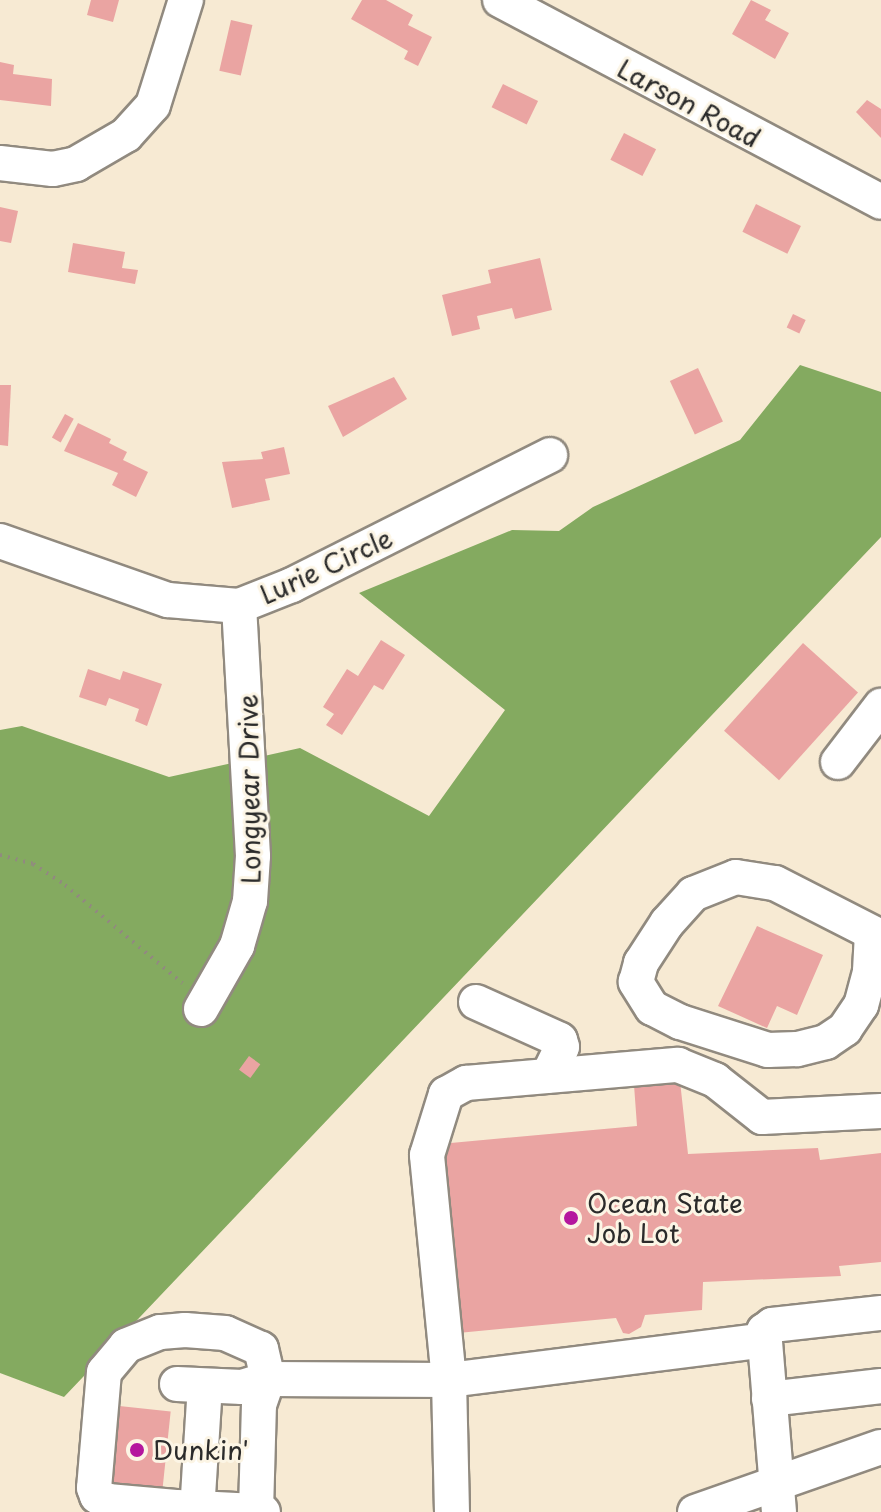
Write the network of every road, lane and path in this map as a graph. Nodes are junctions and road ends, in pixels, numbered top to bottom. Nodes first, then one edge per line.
1 (186, 0) edge
2 (500, 0) edge
3 (0, 163) edge
4 (881, 202) edge
5 (550, 455) dead end
6 (0, 541) edge
7 (239, 606) junction
8 (881, 706) edge
9 (838, 762) dead end
10 (0, 855) edge
11 (876, 935) edge
12 (476, 1002) dead end
13 (204, 1005) joint
14 (548, 1076) junction
15 (881, 1111) edge
16 (881, 1313) edge
17 (764, 1340) junction
18 (268, 1379) junction
19 (449, 1380) junction
20 (881, 1386) edge
21 (769, 1399) junction
22 (881, 1447) edge
23 (778, 1499) edge
24 (197, 1510) edge
25 (256, 1512) edge
26 (263, 1512) edge
27 (452, 1512) edge
28 (695, 1512) edge

1 - 3 street
2 - 4 street, Larson Road
5 - 7 street, Lurie Circle
6 - 7 street, Lurie Circle
7 - 13 street, Longyear Drive
8 - 9 street
10 - 13 path
11 - 11 street
12 - 14 street
14 - 15 street
14 - 19 street
16 - 17 street
17 - 19 street
17 - 21 street
18 - 19 street
18 - 24 street
18 - 24 street
18 - 25 street
19 - 27 street
20 - 21 street
21 - 23 street
22 - 23 street
23 - 28 street
24 - 25 street
25 - 26 street

